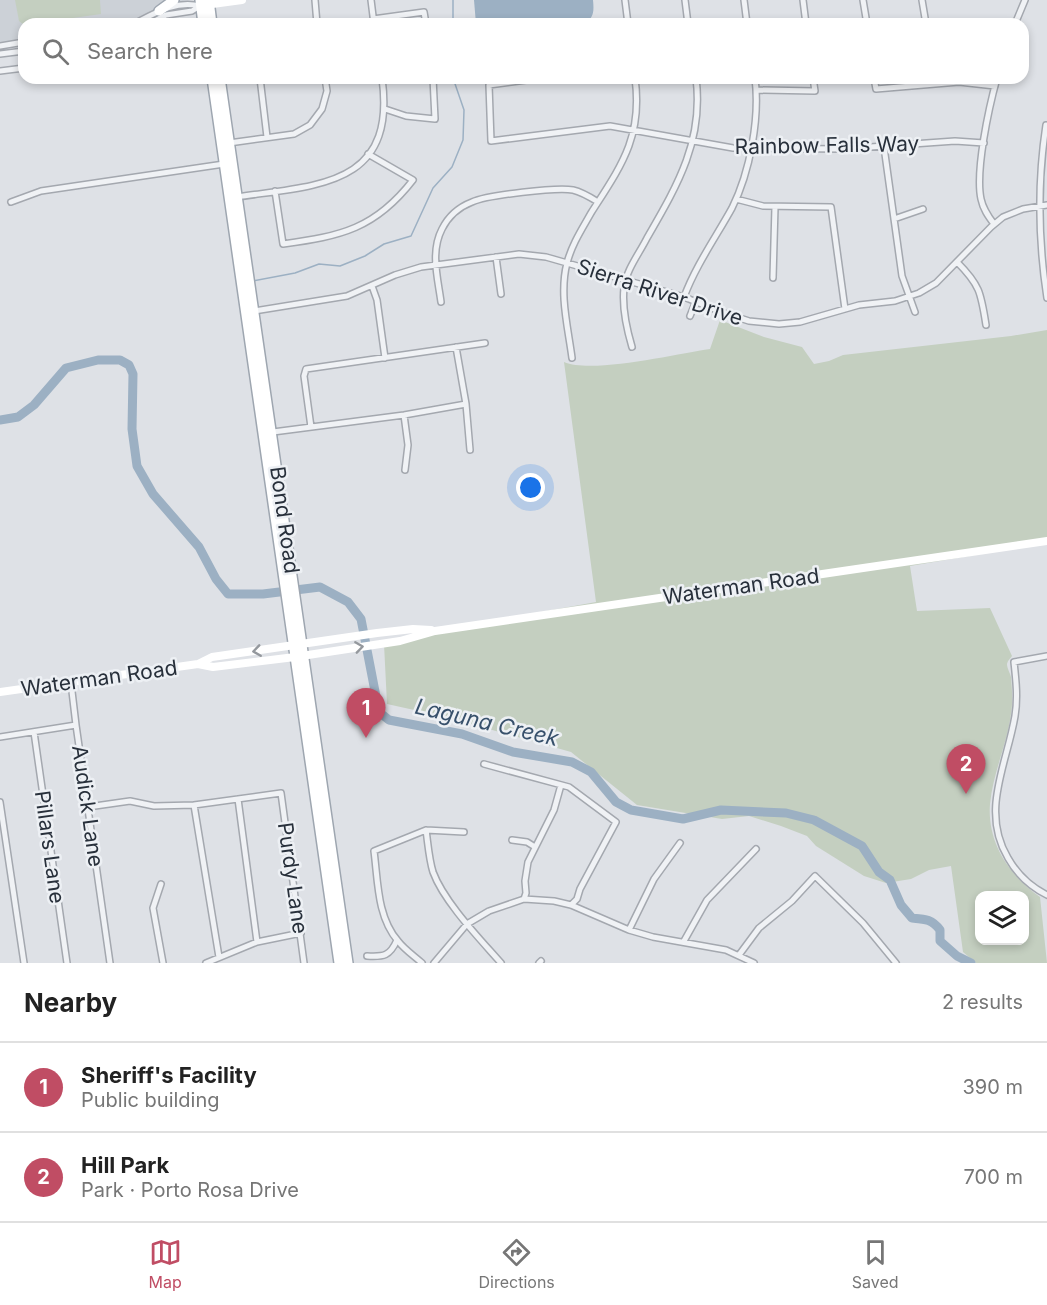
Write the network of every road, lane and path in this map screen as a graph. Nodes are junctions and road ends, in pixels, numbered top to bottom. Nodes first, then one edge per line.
1 (174, 0) edge
2 (242, 0) edge
3 (315, 0) edge
4 (370, 0) edge
5 (625, 0) edge
6 (685, 0) edge
7 (744, 0) edge
8 (803, 0) edge
9 (863, 0) edge
10 (922, 0) edge
11 (1025, 0) edge
12 (186, 2) edge
13 (205, 3) edge
14 (159, 11) junction
15 (146, 18) edge
16 (160, 18) edge
17 (204, 18) edge
18 (210, 18) edge
19 (316, 18) edge
20 (373, 18) edge
21 (394, 18) edge
22 (425, 18) edge
23 (627, 18) edge
24 (687, 18) edge
25 (746, 18) edge
26 (805, 18) edge
27 (866, 18) edge
28 (925, 18) edge
29 (1018, 18) edge
30 (18, 43) edge
31 (0, 46) edge
32 (18, 52) edge
33 (0, 54) edge
34 (18, 69) edge
35 (0, 71) edge
36 (213, 84) edge
37 (221, 84) edge
38 (261, 84) edge
39 (326, 84) edge
40 (383, 84) edge
41 (434, 84) edge
42 (496, 84) edge
43 (636, 84) edge
44 (696, 84) edge
45 (755, 84) edge
46 (814, 84) edge
47 (875, 84) edge
48 (935, 84) edge
49 (977, 84) edge
50 (995, 86) joint
51 (756, 90) junction
52 (385, 110) junction
53 (1046, 125) edge
54 (635, 130) junction
55 (267, 137) junction
56 (693, 141) junction
57 (984, 143) junction
58 (226, 146) junction
59 (884, 147) junction
60 (751, 148) junction
61 (368, 154) junction
62 (225, 164) junction
63 (275, 191) junction
64 (237, 197) junction
65 (736, 199) junction
66 (11, 202) dead end
67 (598, 202) junction
68 (1038, 205) junction
69 (1047, 205) edge
70 (775, 207) junction
71 (923, 209) dead end
72 (894, 219) junction
73 (994, 224) junction
74 (496, 257) junction
75 (957, 262) junction
76 (567, 263) junction
77 (436, 265) junction
78 (244, 272) junction
79 (773, 278) dead end
80 (626, 280) junction
81 (372, 286) junction
82 (501, 294) dead end
83 (684, 297) junction
84 (909, 297) junction
85 (1047, 298) edge
86 (696, 301) junction
87 (441, 302) dead end
88 (845, 309) junction
89 (250, 311) junction
90 (915, 312) dead end
91 (690, 316) dead end
92 (986, 325) dead end
93 (485, 343) dead end
94 (456, 347) junction
95 (632, 347) dead end
96 (385, 358) junction
97 (572, 358) dead end
98 (255, 374) junction
99 (466, 404) junction
100 (404, 415) junction
101 (311, 427) junction
102 (273, 432) junction
103 (470, 450) dead end
104 (405, 470) dead end
105 (1047, 542) edge
106 (288, 581) junction
107 (435, 631) junction
108 (297, 645) junction
109 (299, 656) junction
110 (1047, 656) edge
111 (198, 664) junction
112 (70, 683) junction
113 (0, 692) edge
114 (76, 725) junction
115 (34, 732) junction
116 (0, 737) edge
117 (484, 764) dead end
118 (561, 785) junction
119 (238, 799) junction
120 (0, 802) edge
121 (194, 805) junction
122 (88, 807) junction
123 (426, 830) junction
124 (464, 832) dead end
125 (512, 840) dead end
126 (680, 843) dead end
127 (535, 847) junction
128 (756, 849) dead end
129 (161, 884) dead end
130 (1047, 895) edge
131 (524, 899) junction
132 (571, 905) junction
133 (467, 924) junction
134 (629, 930) junction
135 (301, 933) junction
136 (397, 940) junction
137 (684, 941) junction
138 (257, 942) junction
139 (739, 955) junction
140 (367, 956) dead end
141 (219, 957) junction
142 (24, 963) edge
143 (67, 963) edge
144 (110, 963) edge
145 (163, 963) edge
146 (206, 963) edge
147 (304, 963) edge
148 (339, 963) edge
149 (348, 963) edge
150 (422, 963) edge
151 (434, 963) edge
152 (501, 963) edge
153 (754, 963) edge
154 (896, 963) edge

1 - 14 main road
2 - 13 main road
3 - 19 street
4 - 20 street
5 - 23 street
6 - 24 street
7 - 25 street
8 - 26 street
9 - 27 street
10 - 28 street
11 - 29 street
12 - 13 street
12 - 14 street
13 - 16 street
13 - 17 main road
13 - 18 main road
14 - 15 street
21 - 22 street
30 - 31 street
32 - 33 street
34 - 35 street
36 - 58 main road, Bond Road
37 - 58 main road, Bond Road
38 - 55 street
39 - 55 street
40 - 52 street
41 - 52 street
42 - 54 street, Rainbow Falls Way
43 - 54 street
44 - 56 street
45 - 51 street
46 - 51 street
47 - 48 street
49 - 50 street
50 - 57 street
51 - 60 street
52 - 61 street
53 - 68 street
54 - 56 street, Rainbow Falls Way
54 - 67 street
55 - 58 street
56 - 60 street, Rainbow Falls Way
56 - 80 street
57 - 59 street, Rainbow Falls Way
57 - 73 street
58 - 62 main road, Bond Road
58 - 64 main road, Bond Road
59 - 60 street, Rainbow Falls Way
59 - 72 street
60 - 65 street
61 - 63 street
61 - 63 street
62 - 66 street
62 - 78 main road, Bond Road
63 - 64 street
64 - 78 main road, Bond Road
65 - 70 street
65 - 83 street
67 - 76 street
67 - 77 street
68 - 69 street, Sierra River Drive
68 - 73 street, Sierra River Drive
68 - 85 street
70 - 79 street
70 - 88 street
71 - 72 street
72 - 84 street
73 - 75 street, Sierra River Drive
74 - 76 street, Sierra River Drive
74 - 77 street, Sierra River Drive
74 - 82 street
75 - 84 street, Sierra River Drive
75 - 92 street
76 - 80 street, Sierra River Drive
76 - 97 street
77 - 81 street, Sierra River Drive
77 - 87 street
78 - 89 main road, Bond Road
80 - 83 street, Sierra River Drive
80 - 95 street
81 - 89 street, Sierra River Drive
81 - 96 street
83 - 86 street, Sierra River Drive
84 - 88 street, Sierra River Drive
84 - 90 street
86 - 88 street, Sierra River Drive
86 - 91 street
89 - 98 main road, Bond Road
89 - 102 main road, Bond Road
93 - 94 street
94 - 96 street
94 - 99 street
96 - 101 street
98 - 102 main road
98 - 106 main road, Bond Road
99 - 100 street
99 - 103 street
100 - 101 street
100 - 104 street
101 - 102 street
102 - 106 main road, Bond Road
105 - 107 main road, Waterman Road
106 - 108 main road, Bond Road
107 - 108 main road, Waterman Road
109 -> 107 main road, Waterman Road
108 - 109 main road, Bond Road
108 -> 111 main road, Waterman Road
109 - 111 main road, Waterman Road
109 - 148 main road, Bond Road
109 - 149 main road, Bond Road
110 - 130 street
111 - 112 main road, Waterman Road
112 - 113 main road, Waterman Road
112 - 114 street
114 - 115 street, Audick Lane
114 - 122 street, Audick Lane
115 - 116 street, Audick Lane
115 - 143 street, Pillars Lane
117 - 118 street
118 - 127 street
118 - 132 street
119 - 121 street
119 - 135 street, Purdy Lane
119 - 138 street
120 - 142 street
121 - 122 street
121 - 141 street
122 - 144 street, Audick Lane
123 - 124 street
123 - 133 street
123 - 136 street
125 - 127 street
126 - 134 street
127 - 131 street
128 - 137 street
129 - 145 street
131 - 132 street
131 - 133 street
132 - 134 street
133 - 151 street
133 - 152 street
134 - 137 street
135 - 138 street
135 - 147 street, Purdy Lane
136 - 140 street
136 - 150 street
137 - 139 street
138 - 141 street
139 - 153 street
139 - 154 street
141 - 146 street

